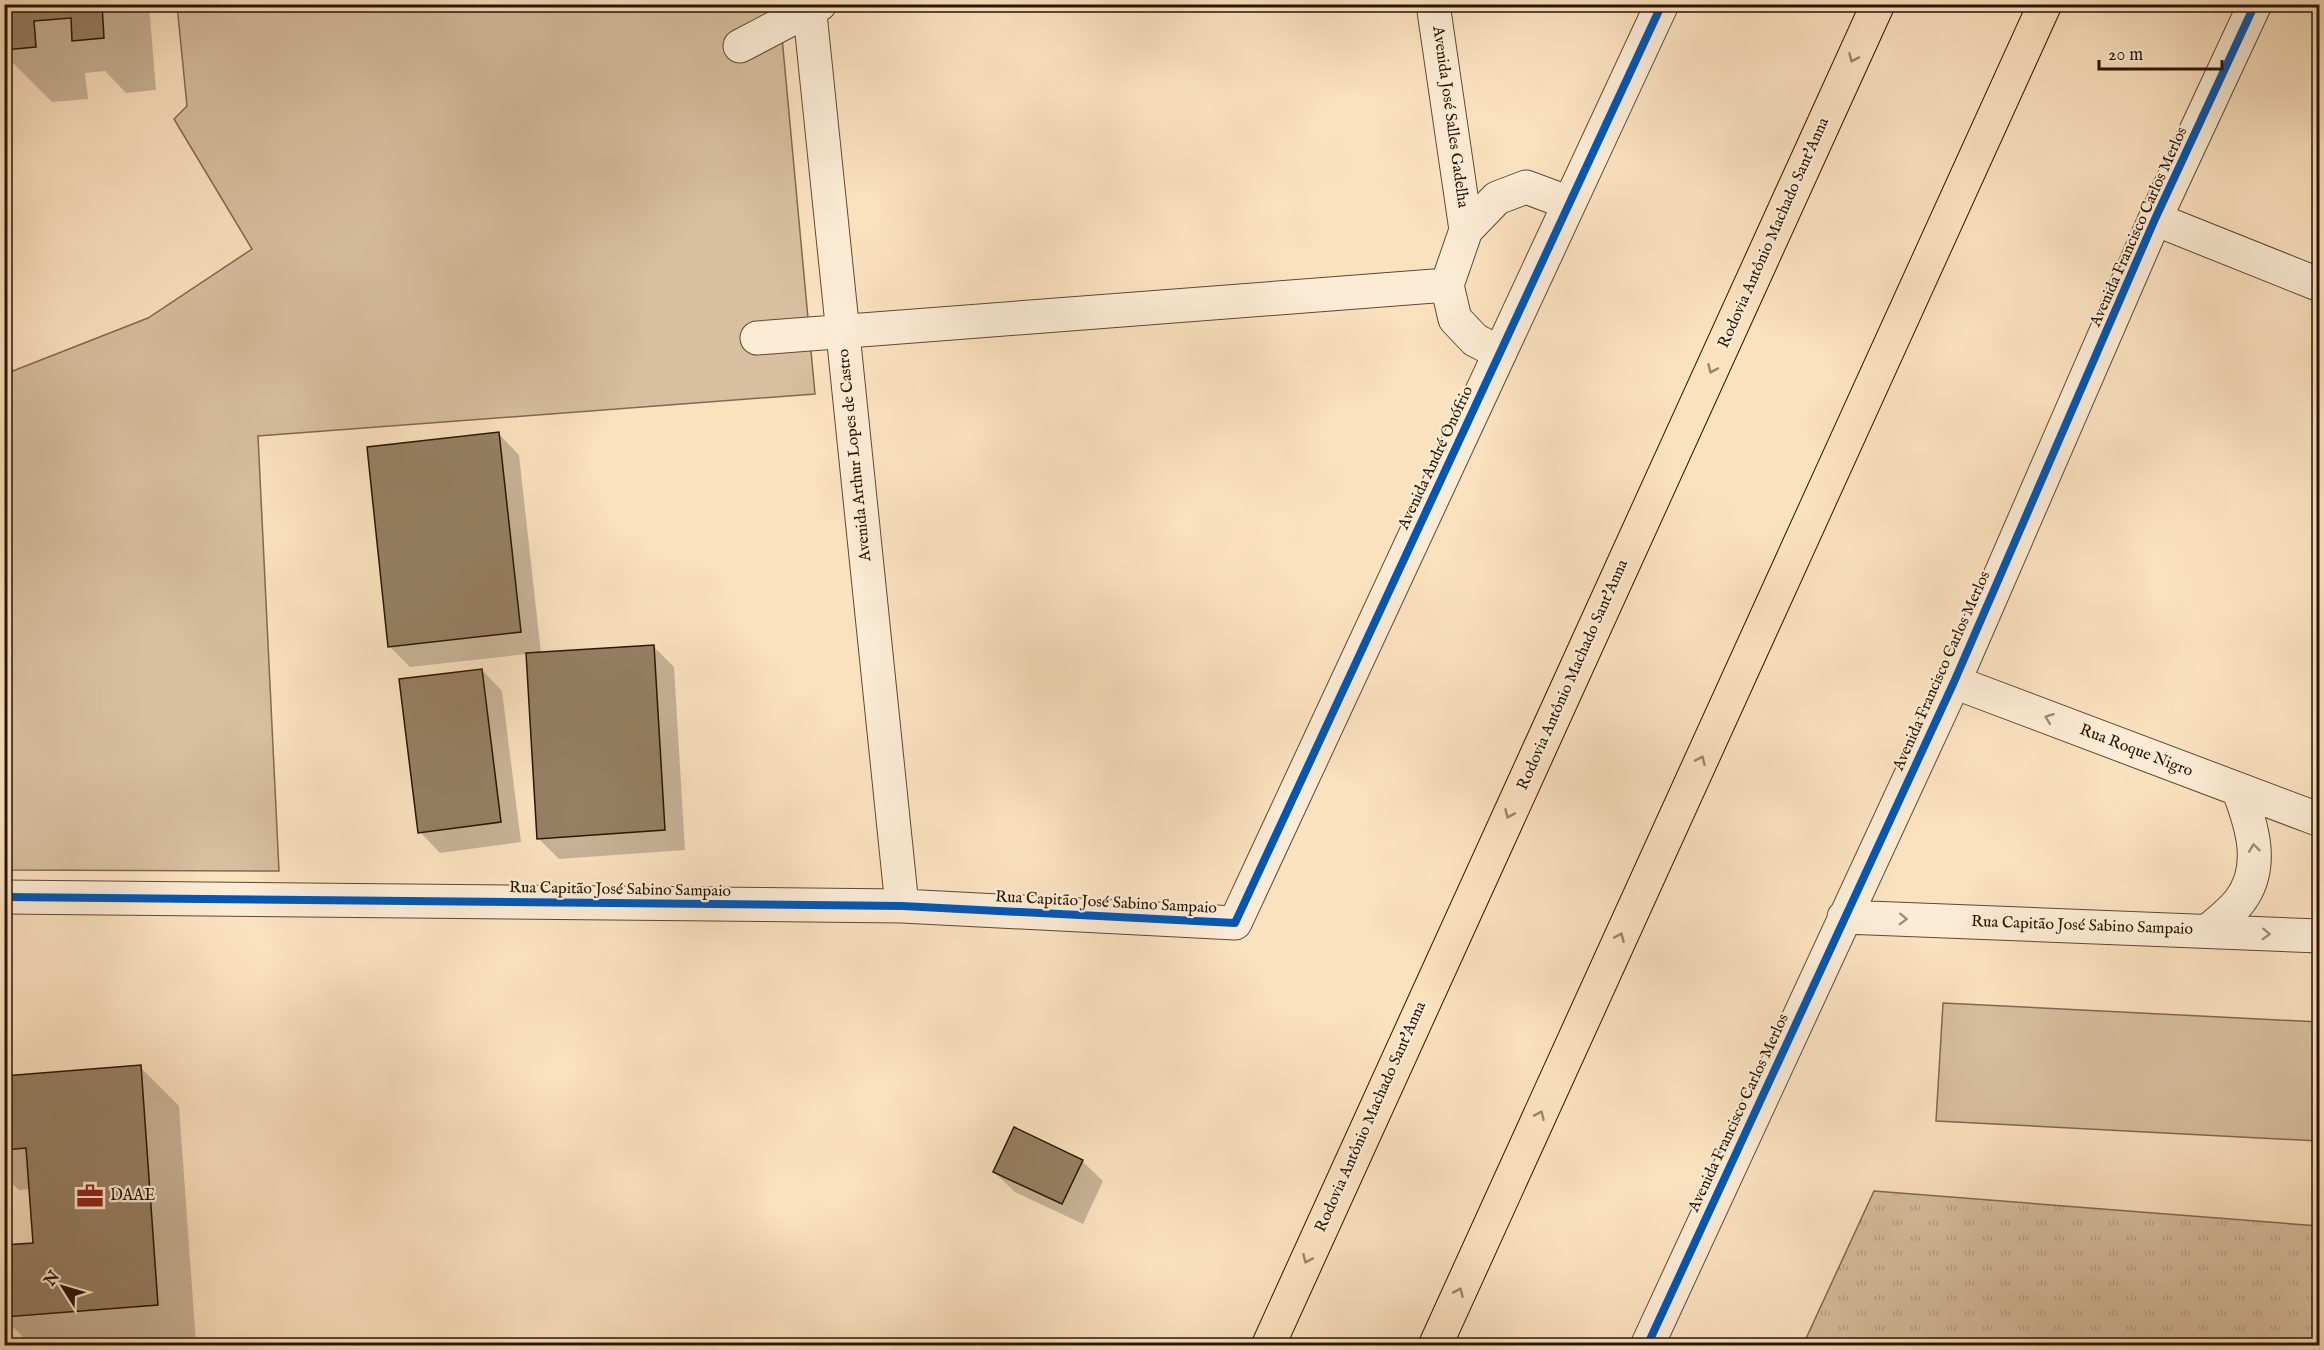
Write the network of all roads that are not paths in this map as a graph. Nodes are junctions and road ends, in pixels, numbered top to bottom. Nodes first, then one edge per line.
1 (1433, 4) edge
2 (1662, 4) edge
3 (1878, 4) edge
4 (2044, 4) edge
5 (2255, 4) edge
6 (813, 6) edge
7 (740, 46) dead end
8 (1460, 190) junction
9 (1497, 198) junction
10 (1569, 203) junction
11 (2155, 219) junction
12 (1466, 230) junction
13 (1447, 285) junction
14 (2319, 285) edge
15 (843, 332) junction
16 (757, 338) dead end
17 (1500, 353) junction
18 (1953, 682) junction
19 (2238, 789) junction
20 (2319, 820) edge
21 (4, 897) edge
22 (902, 906) junction
23 (1844, 917) junction
24 (1235, 923) joint
25 (2208, 931) junction
26 (2319, 936) edge
27 (1268, 1346) edge
28 (1435, 1346) edge
29 (1647, 1346) edge

1 - 8 street, Avenida José Salles Gadelha
2 - 10 street, Avenida André Onófrio
3 -> 27 highway, Rodovia Antônio Machado Sant'Anna
28 -> 4 highway
5 - 11 street, Avenida Francisco Carlos Merlos
6 - 7 street
6 - 15 street, Avenida Arthur Lopes de Castro
8 - 9 street
8 - 12 street, Avenida José Salles Gadelha
9 - 10 street
9 - 12 street
10 - 17 street, Avenida André Onófrio
11 - 14 street
11 - 18 street, Avenida Francisco Carlos Merlos
12 - 13 street
13 - 15 street
13 - 17 street
15 - 16 street
15 - 22 street, Avenida Arthur Lopes de Castro
17 - 24 street, Avenida André Onófrio
19 -> 18 street, Rua Roque Nigro
18 - 23 street, Avenida Francisco Carlos Merlos
19 - 20 street, Rua Roque Nigro
25 -> 19 street
21 - 22 street, Rua Capitão José Sabino Sampaio
22 - 24 street, Rua Capitão José Sabino Sampaio
23 -> 25 street, Rua Capitão José Sabino Sampaio
23 - 29 street, Avenida Francisco Carlos Merlos
25 -> 26 street, Rua Capitão José Sabino Sampaio

